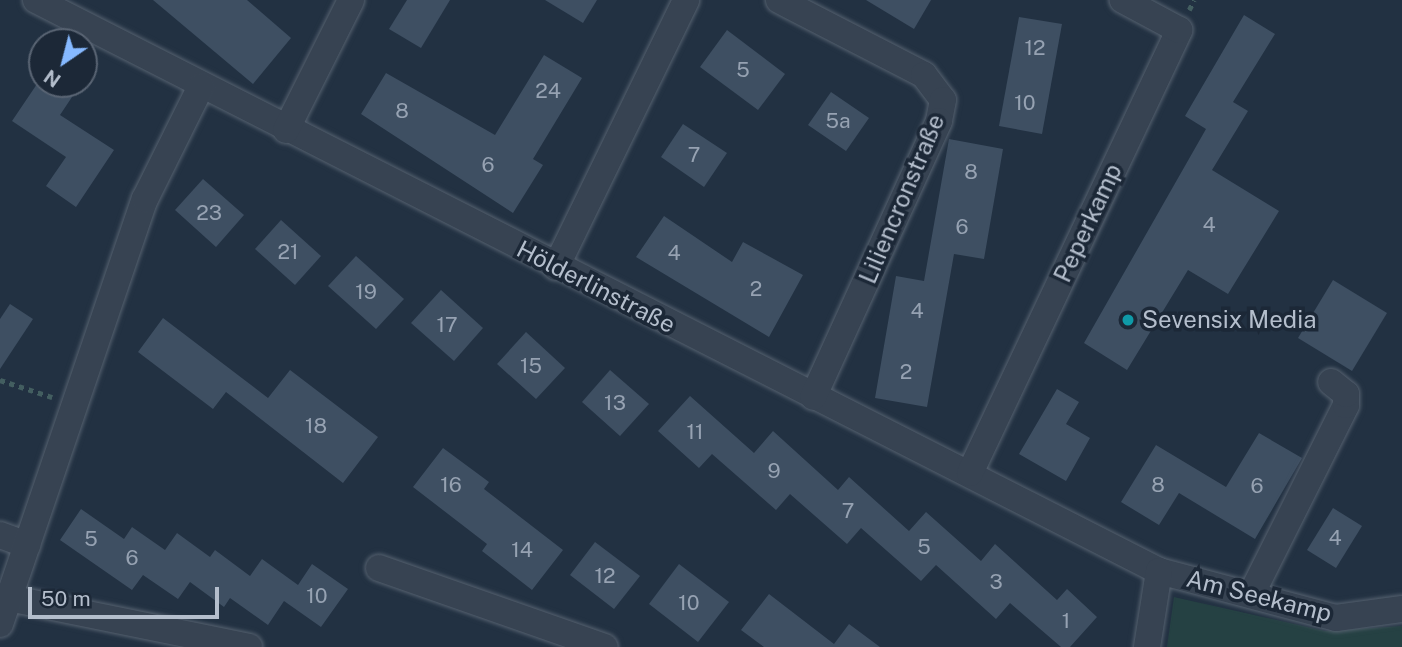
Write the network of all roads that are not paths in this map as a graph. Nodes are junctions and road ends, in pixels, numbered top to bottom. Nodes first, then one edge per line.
1 (36, 0) edge
2 (351, 0) edge
3 (686, 0) edge
4 (779, 0) edge
5 (1123, 0) edge
6 (201, 86) junction
7 (286, 130) junction
8 (556, 267) junction
9 (1331, 382) dead end
10 (813, 397) junction
11 (970, 473) junction
12 (0, 535) edge
13 (27, 545) junction
14 (379, 568) dead end
15 (1159, 571) junction
16 (1251, 595) junction
17 (9, 598) junction
18 (1402, 609) edge
19 (0, 624) edge
20 (249, 647) edge
21 (605, 647) edge
22 (1147, 647) edge

1 - 6 street, Hölderlinstraße
2 - 7 street
3 - 8 street
4 - 10 street, Liliencronstraße
5 - 11 street, Peperkamp
6 - 7 street, Hölderlinstraße
6 - 13 street
7 - 8 street, Hölderlinstraße
8 - 10 street, Hölderlinstraße
9 - 16 street
10 - 11 street, Hölderlinstraße
11 - 15 street, Hölderlinstraße
12 - 13 street
13 - 17 street
14 - 21 street
15 - 16 street, Am Seekamp
15 - 22 street
16 - 18 street, Am Seekamp
17 - 19 street
17 - 20 street

